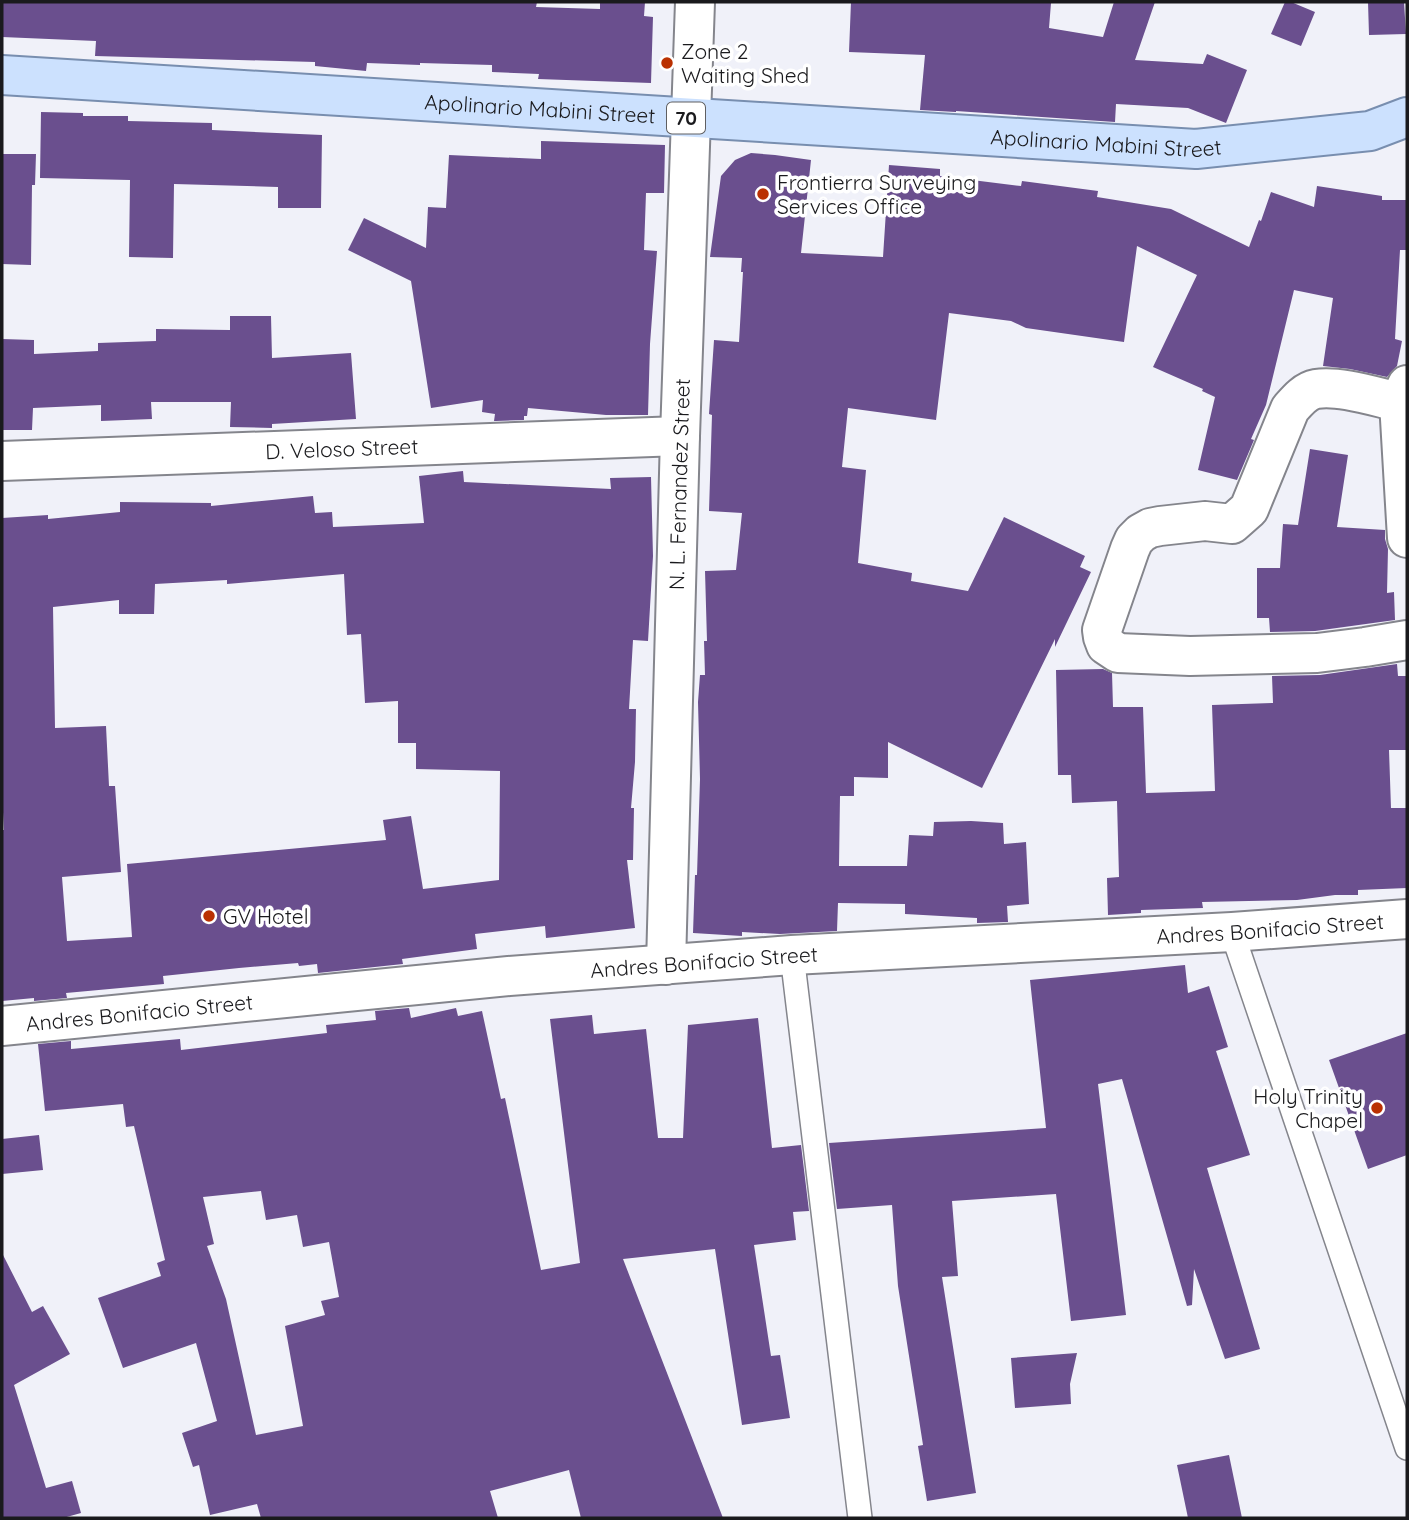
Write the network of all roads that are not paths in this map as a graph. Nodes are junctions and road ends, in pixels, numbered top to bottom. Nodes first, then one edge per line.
1 (695, 2) edge
2 (2, 75) edge
3 (691, 119) junction
4 (1394, 129) edge
5 (1403, 393) edge
6 (680, 436) junction
7 (2, 461) edge
8 (1407, 538) edge
9 (1407, 640) edge
10 (1407, 919) edge
11 (1232, 932) junction
12 (792, 955) junction
13 (666, 965) junction
14 (2, 1026) edge
15 (1407, 1448) edge
16 (860, 1518) edge

1 - 3 street, N. L. Fernandez Street
2 - 3 main road, Apolinario Mabini Street / 70
3 - 4 main road, Apolinario Mabini Street / 70
3 - 6 street, N. L. Fernandez Street
5 - 8 street
5 - 9 street
6 - 7 street, D. Veloso Street
6 - 13 street, N. L. Fernandez Street
10 - 11 street, Andres Bonifacio Street
11 - 12 street, Andres Bonifacio Street
11 - 15 lane
12 - 13 street, Andres Bonifacio Street
12 - 16 lane
13 - 14 street, Andres Bonifacio Street

